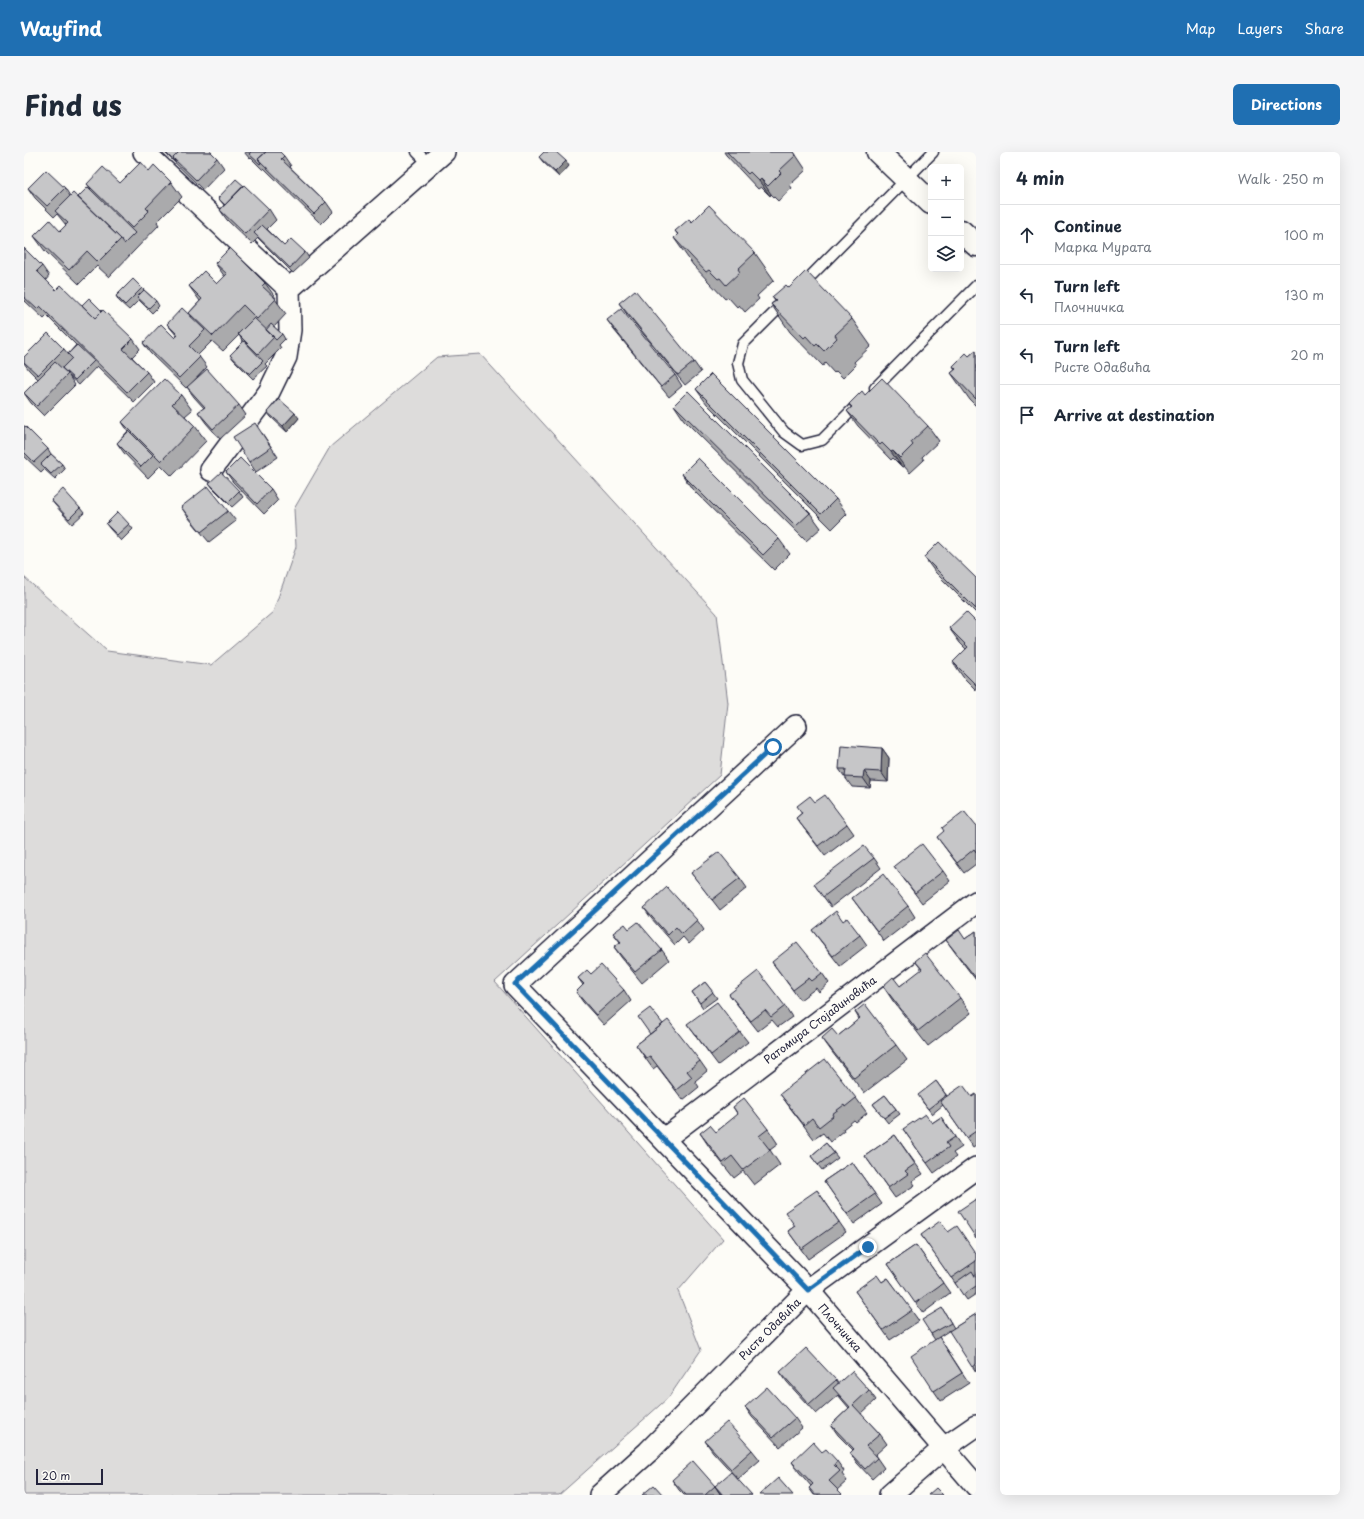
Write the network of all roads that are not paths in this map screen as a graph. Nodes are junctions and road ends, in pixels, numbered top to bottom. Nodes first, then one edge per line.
1 (144, 152) edge
2 (878, 152) edge
3 (933, 152) edge
4 (430, 156) edge
5 (906, 180) junction
6 (928, 200) edge
7 (964, 234) edge
8 (976, 245) edge
9 (976, 286) edge
10 (289, 289) junction
11 (211, 470) dead end
12 (796, 726) dead end
13 (976, 902) edge
14 (664, 1139) junction
15 (976, 1168) edge
16 (808, 1290) junction
17 (976, 1426) edge
18 (944, 1448) junction
19 (976, 1486) edge
20 (600, 1495) edge
21 (890, 1495) edge

1 - 10 street
2 - 5 street
3 - 5 lane
4 - 10 street
5 - 6 street
5 - 9 lane
7 - 8 street
10 - 11 street
12 - 14 street, Плочничка
13 - 14 street, Ратомира Стојадиновића
14 - 16 street, Плочничка
15 - 16 street, Ристе Одавића
16 - 18 street, Плочничка
16 - 20 street, Ристе Одавића
17 - 18 street
18 - 19 street, Плочничка
18 - 21 street

